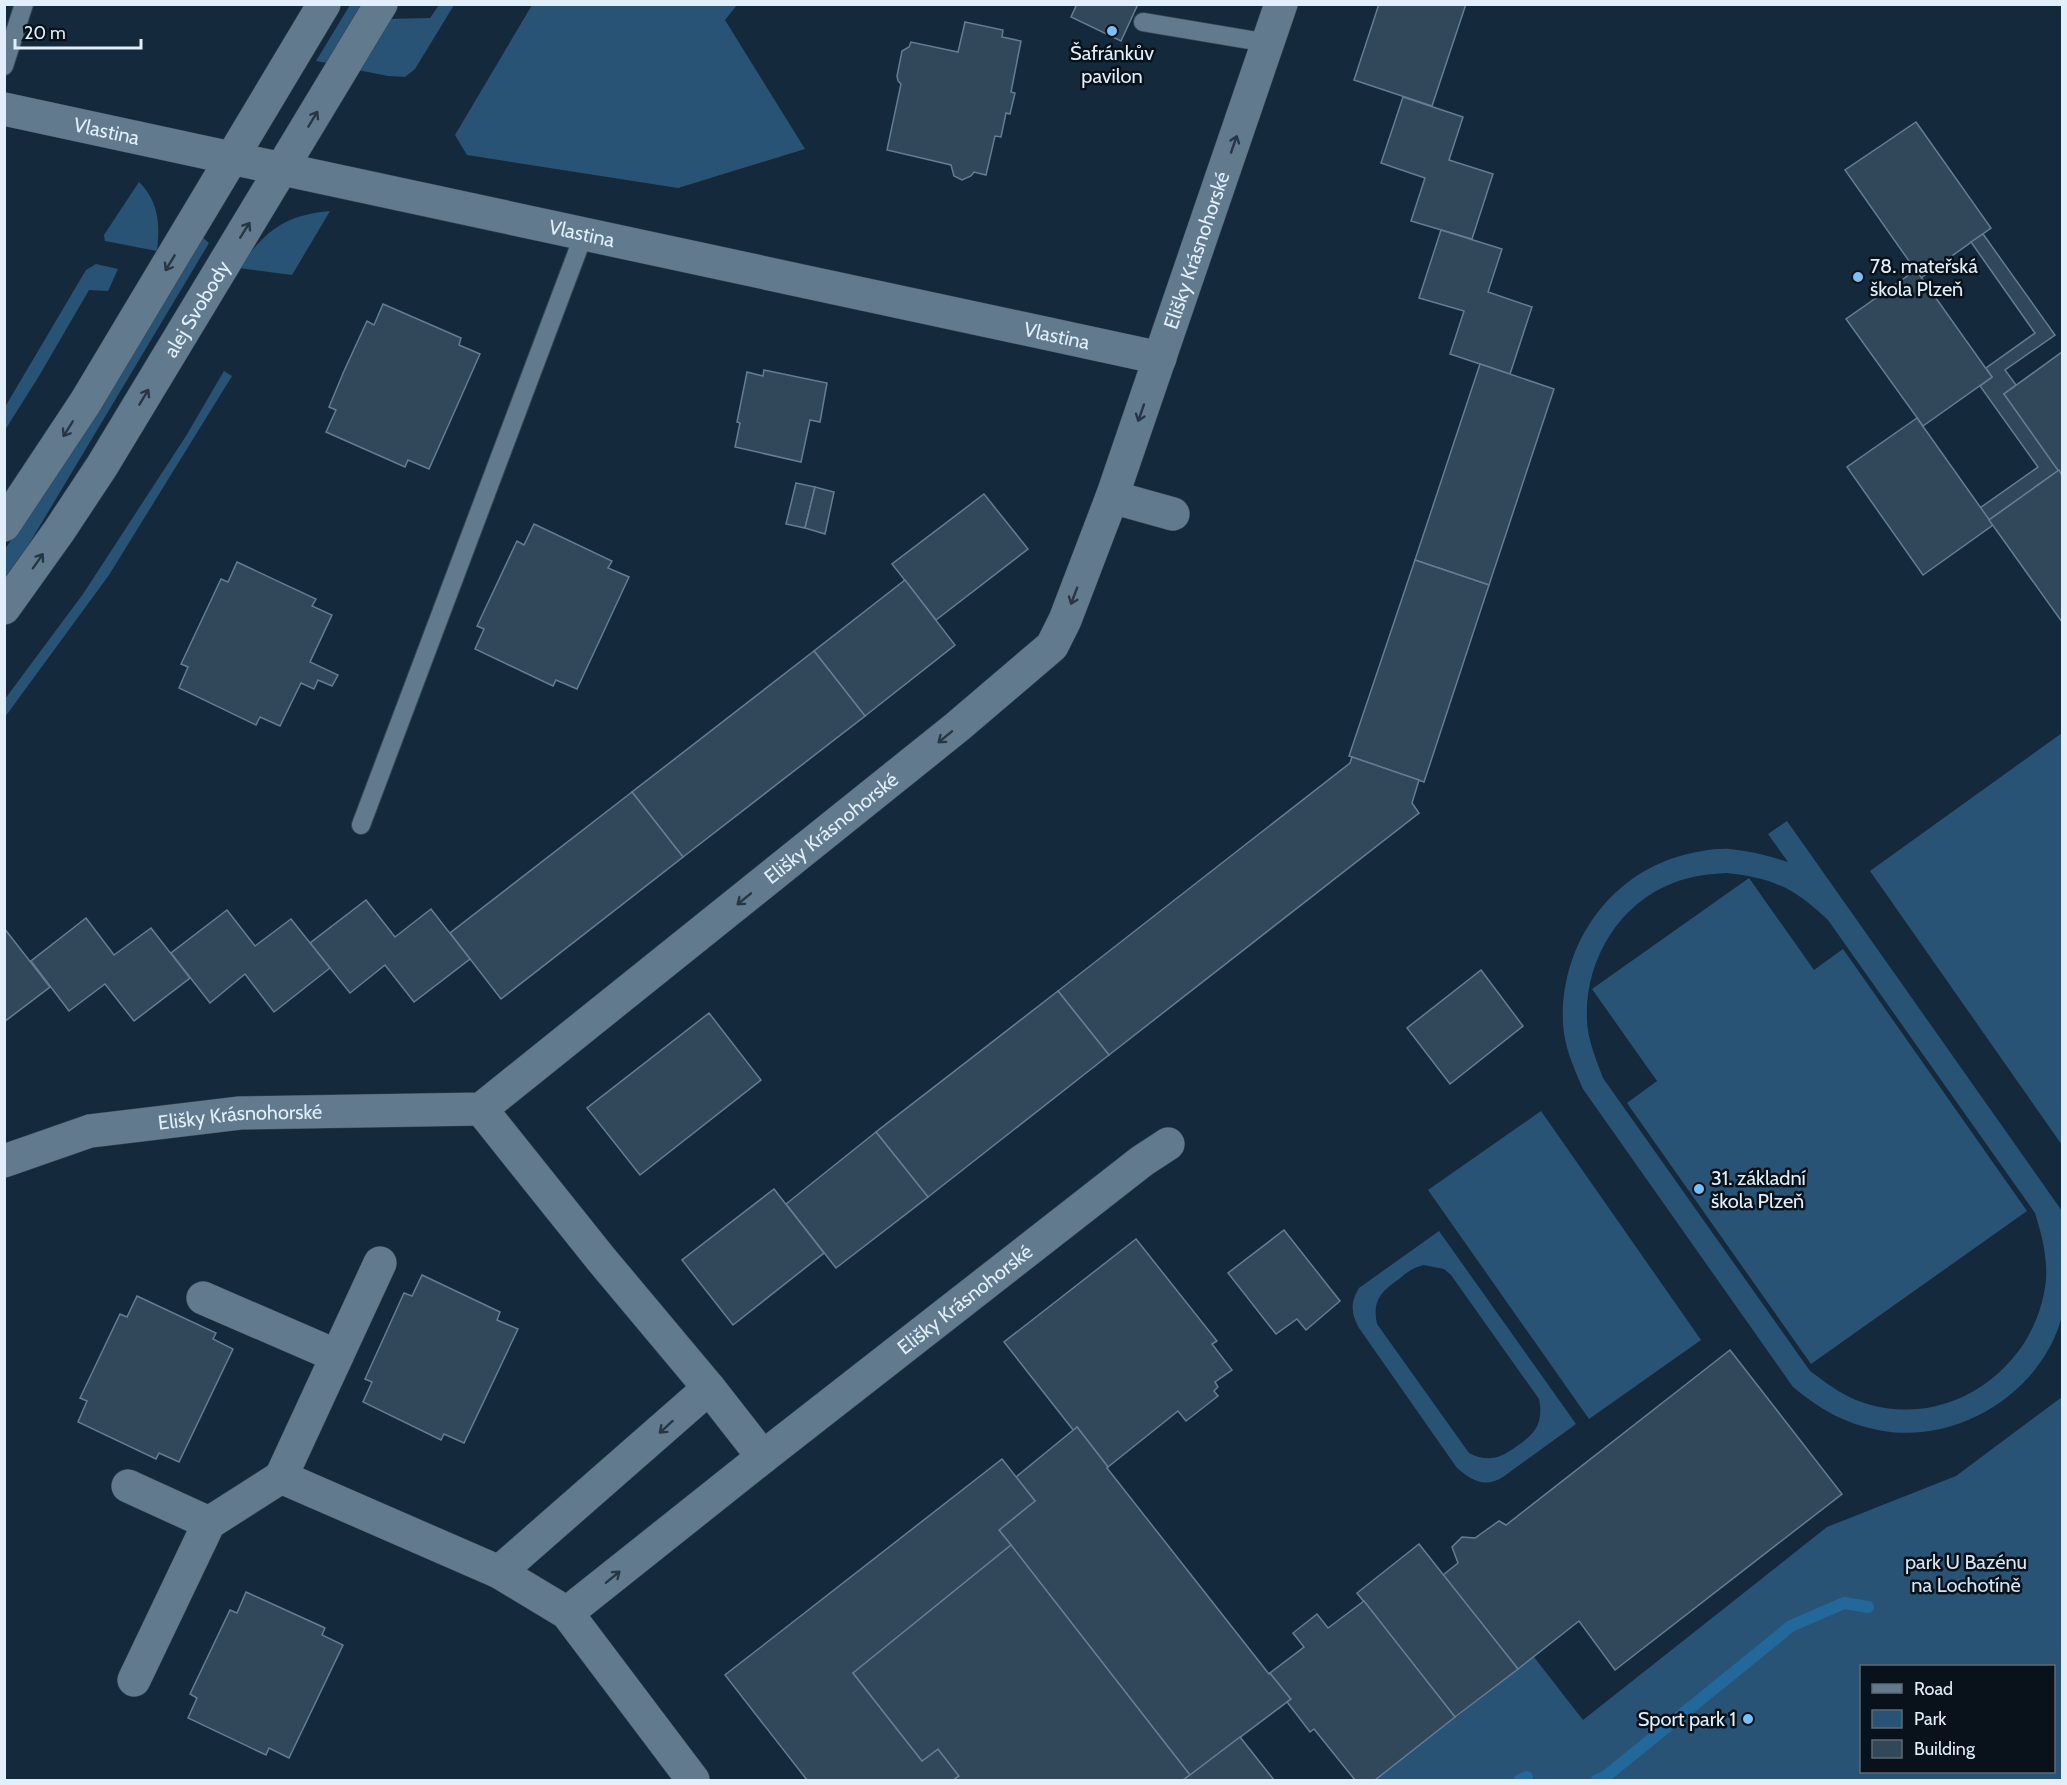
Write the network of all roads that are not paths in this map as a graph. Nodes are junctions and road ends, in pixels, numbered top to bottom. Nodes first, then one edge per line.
1 (24, 4) edge
2 (324, 4) edge
3 (381, 4) edge
4 (1281, 4) edge
5 (1143, 22) dead end
6 (1268, 43) junction
7 (4, 66) edge
8 (4, 110) edge
9 (232, 159) junction
10 (283, 170) junction
11 (584, 234) junction
12 (1160, 358) junction
13 (1112, 497) junction
14 (1173, 514) dead end
15 (4, 525) edge
16 (4, 609) edge
17 (361, 825) dead end
18 (481, 1109) junction
19 (1168, 1144) dead end
20 (4, 1161) edge
21 (380, 1263) dead end
22 (203, 1298) dead end
23 (337, 1356) junction
24 (709, 1388) junction
25 (763, 1457) junction
26 (281, 1477) junction
27 (128, 1486) dead end
28 (209, 1523) junction
29 (499, 1572) junction
30 (567, 1613) junction
31 (134, 1680) dead end
32 (693, 1780) edge

1 - 7 lane
2 - 9 street
10 -> 3 street, alej Svobody
4 - 6 street, Elišky Krásnohorské
5 - 6 lane
12 -> 6 street, Elišky Krásnohorské
8 - 9 street, Vlastina
9 - 10 street, Vlastina
9 -> 15 street
10 - 11 street, Vlastina
16 -> 10 street, alej Svobody
11 - 12 street, Vlastina
11 - 17 lane
12 -> 13 street, Elišky Krásnohorské
13 - 14 street
13 -> 18 street, Elišky Krásnohorské
18 - 20 street, Elišky Krásnohorské
18 - 24 street
19 - 25 street, Elišky Krásnohorské
21 - 23 street
22 - 23 street
23 - 26 street
24 - 25 street
24 -> 29 street
30 -> 25 street, Elišky Krásnohorské
26 - 28 street
26 - 29 street
27 - 28 street
28 - 31 street
29 - 30 street
30 - 32 street

